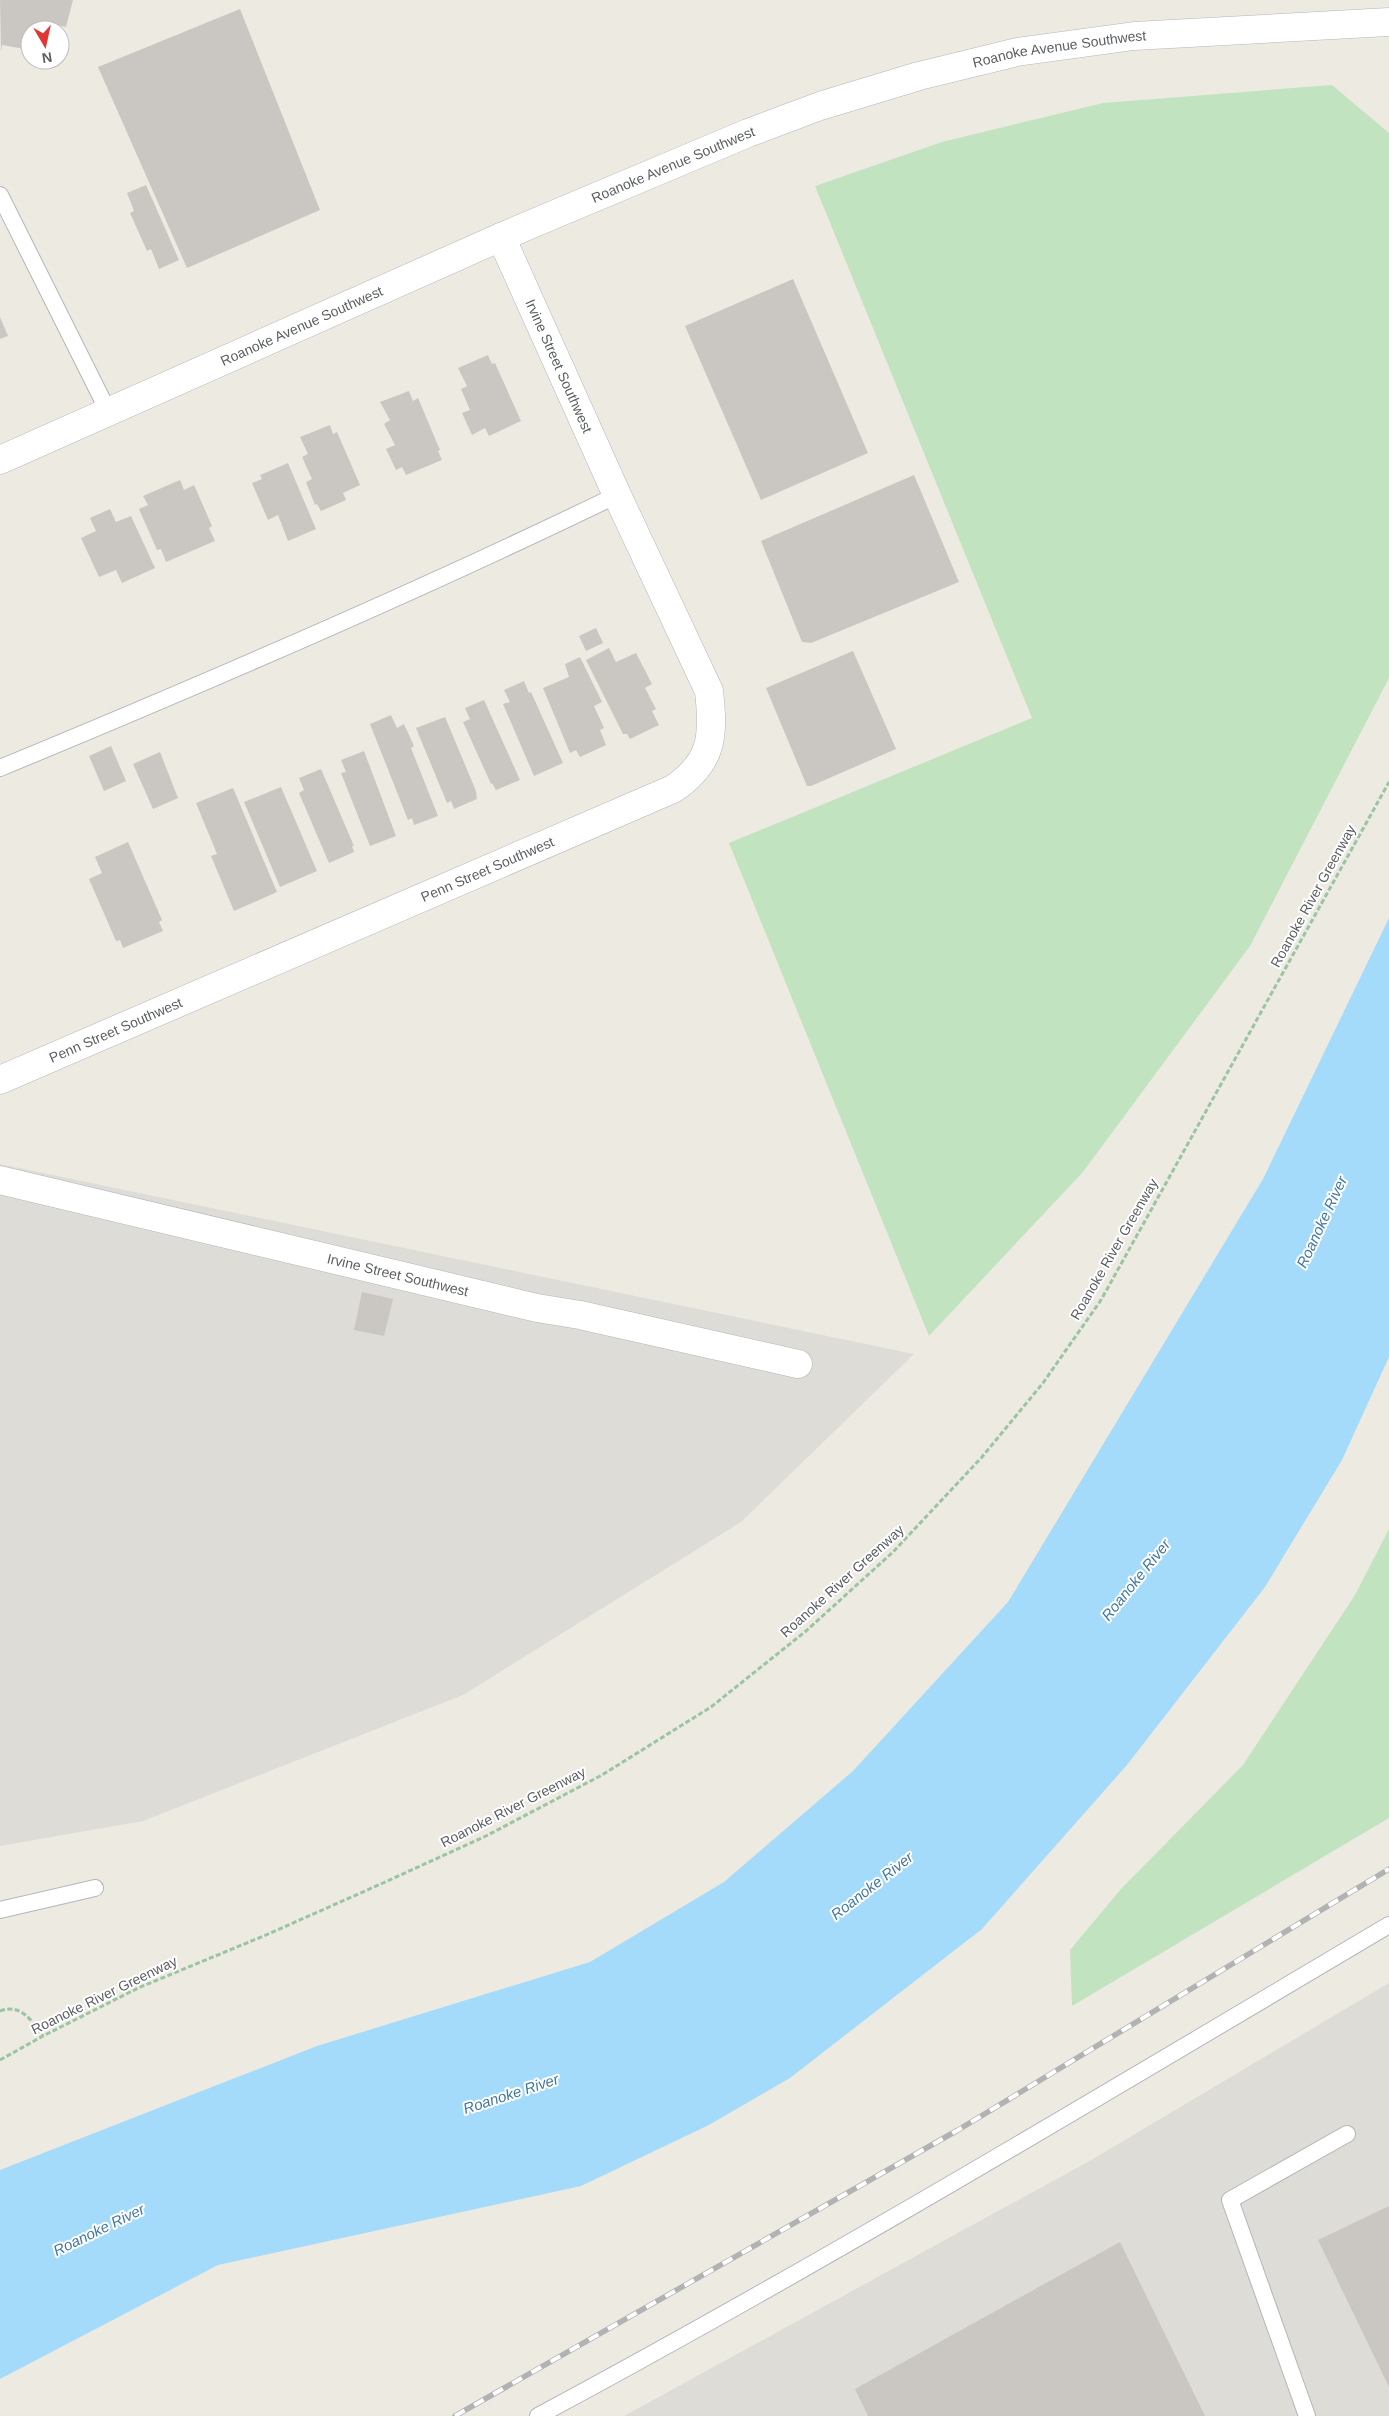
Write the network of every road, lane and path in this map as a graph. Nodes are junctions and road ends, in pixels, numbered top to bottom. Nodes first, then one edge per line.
1 (1389, 22) edge
2 (0, 196) edge
3 (502, 237) junction
4 (109, 413) junction
5 (0, 460) edge
6 (617, 495) junction
7 (0, 768) edge
8 (1389, 782) edge
9 (0, 1080) edge
10 (0, 1180) edge
11 (798, 1364) dead end
12 (95, 1888) dead end
13 (0, 1910) edge
14 (1389, 1925) edge
15 (0, 2011) edge
16 (43, 2036) junction
17 (0, 2060) edge
18 (1347, 2134) dead end
19 (538, 2416) edge
20 (1306, 2416) edge

1 - 3 street, Roanoke Avenue Southwest
2 - 4 lane
3 - 4 street, Roanoke Avenue Southwest
3 - 6 street, Irvine Street Southwest
4 - 5 street, Roanoke Avenue Southwest
6 - 7 lane
6 - 9 street, Penn Street Southwest
8 - 16 path, Roanoke River Greenway
10 - 11 street, Irvine Street Southwest
12 - 13 lane
14 - 19 lane
15 - 16 path
16 - 17 path, Roanoke River Greenway
18 - 20 lane

